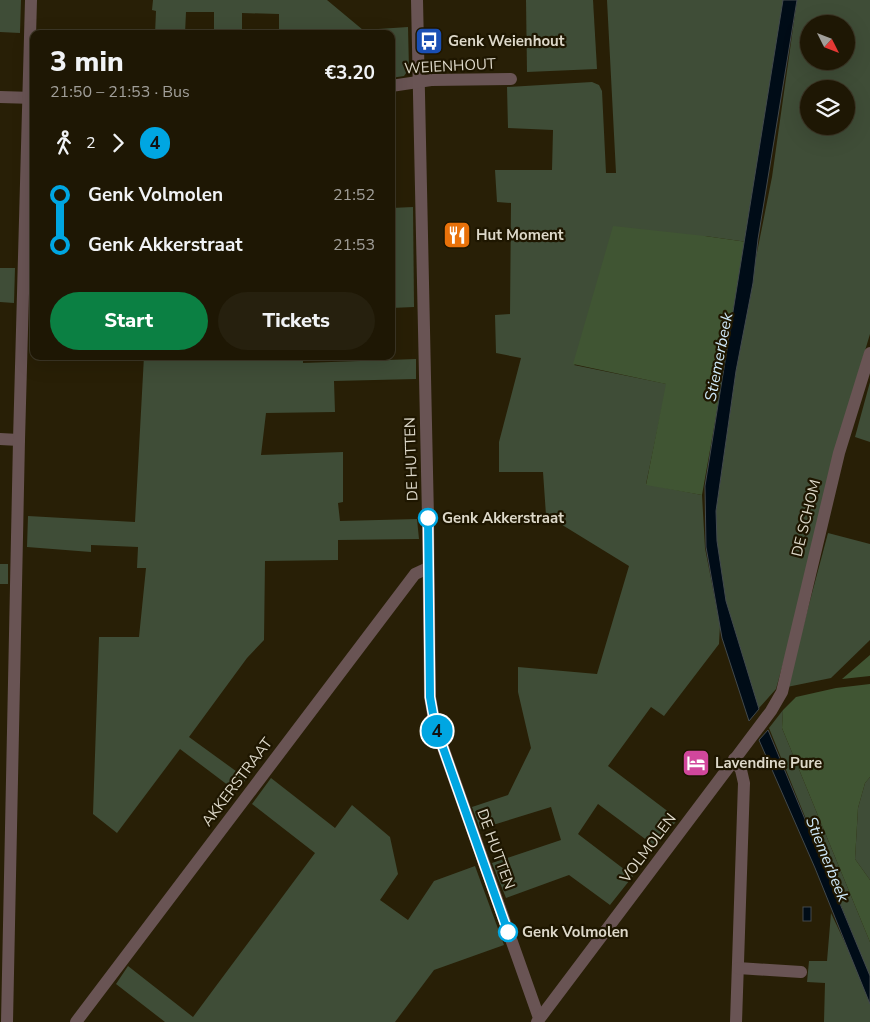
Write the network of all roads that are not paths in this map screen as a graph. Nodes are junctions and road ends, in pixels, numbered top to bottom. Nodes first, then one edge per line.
1 (31, 0) edge
2 (417, 0) edge
3 (31, 30) edge
4 (511, 79) dead end
5 (420, 82) junction
6 (395, 85) edge
7 (0, 97) edge
8 (30, 98) edge
9 (30, 126) edge
10 (870, 353) edge
11 (0, 439) edge
12 (19, 440) junction
13 (428, 568) junction
14 (782, 692) joint
15 (734, 759) junction
16 (738, 968) junction
17 (801, 972) dead end
18 (538, 1020) edge
19 (8, 1022) edge
20 (76, 1022) edge
21 (736, 1022) edge

1 - 3 street
2 - 5 street, DE HUTTEN
4 - 5 street, WEIENHOUT
5 - 6 street, WEIENHOUT
5 - 13 street, DE HUTTEN
7 - 8 street
9 - 12 street
10 - 14 street, DE SCHOM
11 - 12 street
12 - 19 street
13 - 18 street, DE HUTTEN
13 - 20 street, AKKERSTRAAT
14 - 15 street, VOLMOLEN
15 - 16 street
15 - 18 street, VOLMOLEN
16 - 17 street
16 - 21 street

